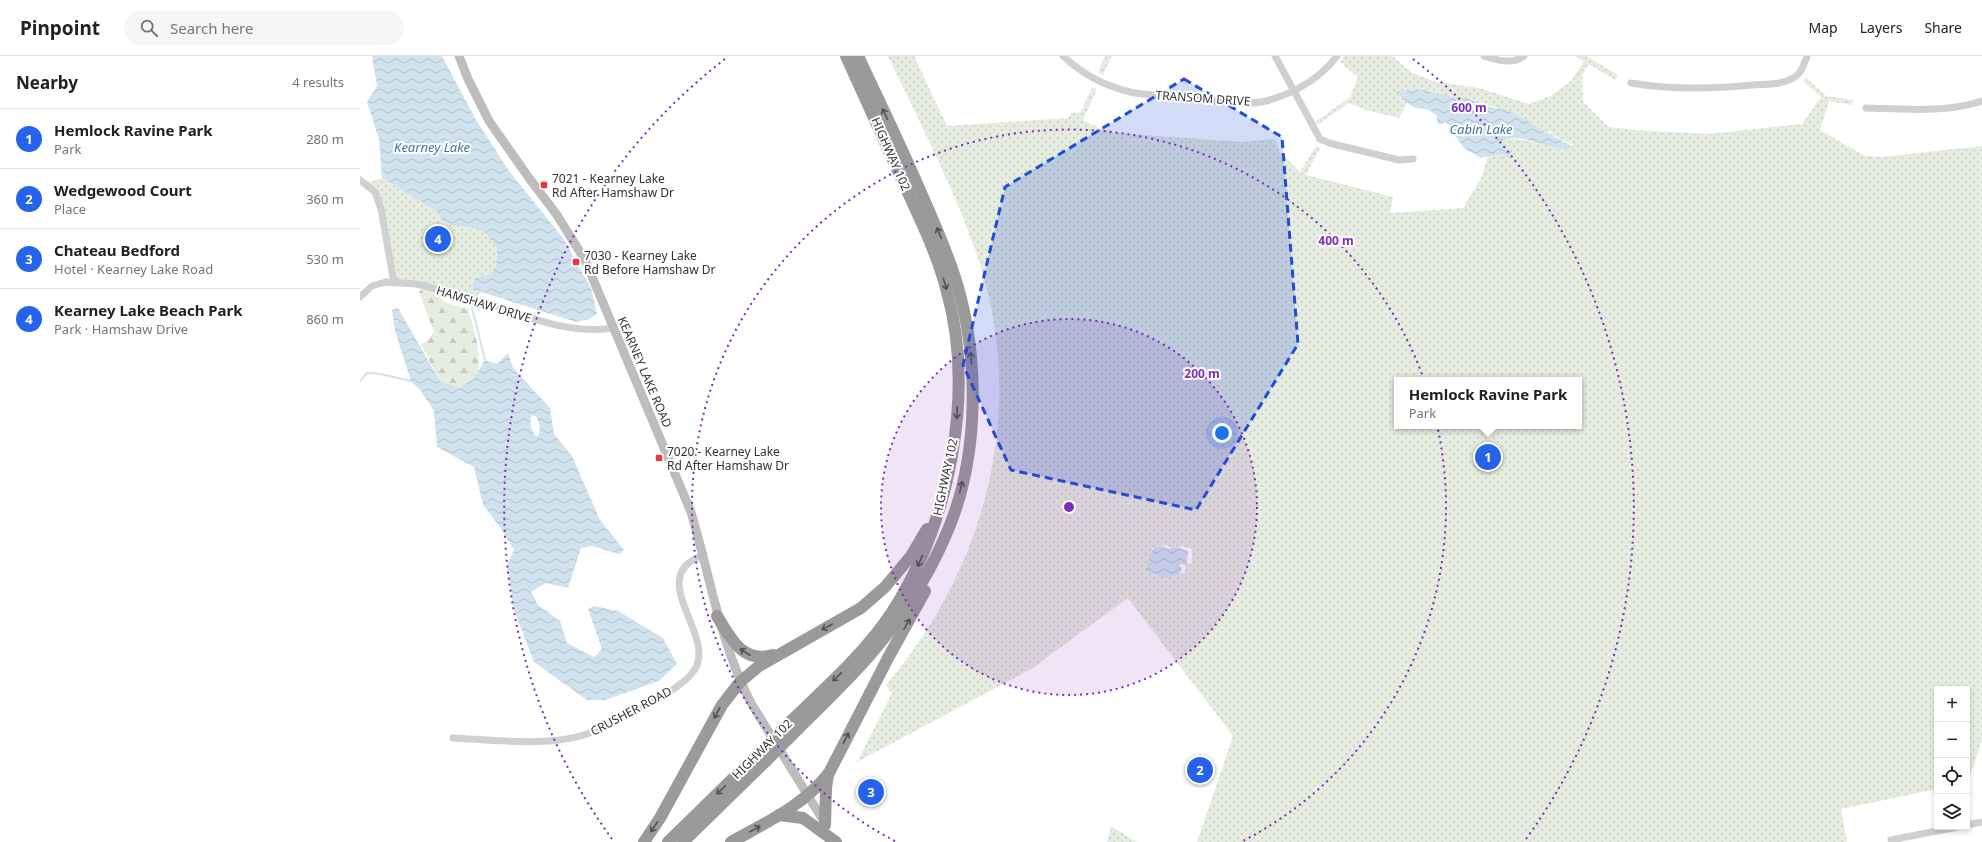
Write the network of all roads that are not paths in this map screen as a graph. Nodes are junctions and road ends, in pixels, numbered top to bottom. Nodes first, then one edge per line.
1 (459, 56) edge
2 (846, 56) edge
3 (858, 56) edge
4 (1063, 56) edge
5 (1275, 56) edge
6 (1337, 56) edge
7 (1484, 56) edge
8 (1524, 56) edge
9 (1807, 56) edge
10 (1631, 83) dead end
11 (1295, 91) junction
12 (1982, 102) edge
13 (1866, 108) dead end
14 (1413, 159) dead end
15 (360, 180) edge
16 (394, 283) junction
17 (360, 297) edge
18 (614, 328) junction
19 (945, 484) junction
20 (950, 524) junction
21 (704, 555) junction
22 (717, 616) junction
23 (782, 652) junction
24 (740, 682) junction
25 (795, 725) junction
26 (453, 738) dead end
27 (762, 757) junction
28 (828, 773) junction
29 (808, 796) junction
30 (779, 815) junction
31 (1982, 822) edge
32 (1970, 824) edge
33 (825, 825) junction
34 (1942, 830) edge
35 (1891, 840) dead end
36 (644, 842) edge
37 (668, 842) edge
38 (683, 842) edge
39 (731, 842) edge
40 (836, 842) edge

1 - 18 main road, KEARNEY LAKE ROAD
2 -> 19 highway, HIGHWAY 102
20 -> 3 highway, HIGHWAY 102
4 - 11 street, TRANSOM DRIVE
5 - 11 street
6 - 11 street, TRANSOM DRIVE
7 - 8 street
9 - 10 street
11 - 14 street
12 - 13 street
15 - 16 street
16 - 17 street, HAMSHAW DRIVE
16 - 18 street, HAMSHAW DRIVE
18 - 21 main road, KEARNEY LAKE ROAD
19 -> 23 highway
19 -> 25 highway, HIGHWAY 102
20 - 25 highway, HIGHWAY 102
28 -> 20 highway
21 - 22 main road, KEARNEY LAKE ROAD
21 - 26 street, CRUSHER ROAD
23 -> 22 highway
22 - 24 main road, KEARNEY LAKE ROAD
23 - 24 highway
24 - 29 main road, KEARNEY LAKE ROAD
24 -> 36 highway
25 - 27 highway, HIGHWAY 102, bridge
27 -> 37 highway, HIGHWAY 102
27 - 38 highway, HIGHWAY 102
28 - 29 highway
28 - 33 highway
29 - 30 highway
29 - 33 main road, KEARNEY LAKE ROAD
39 -> 30 highway
30 - 40 highway
31 - 32 street
33 - 40 main road, KEARNEY LAKE ROAD
34 - 35 street

